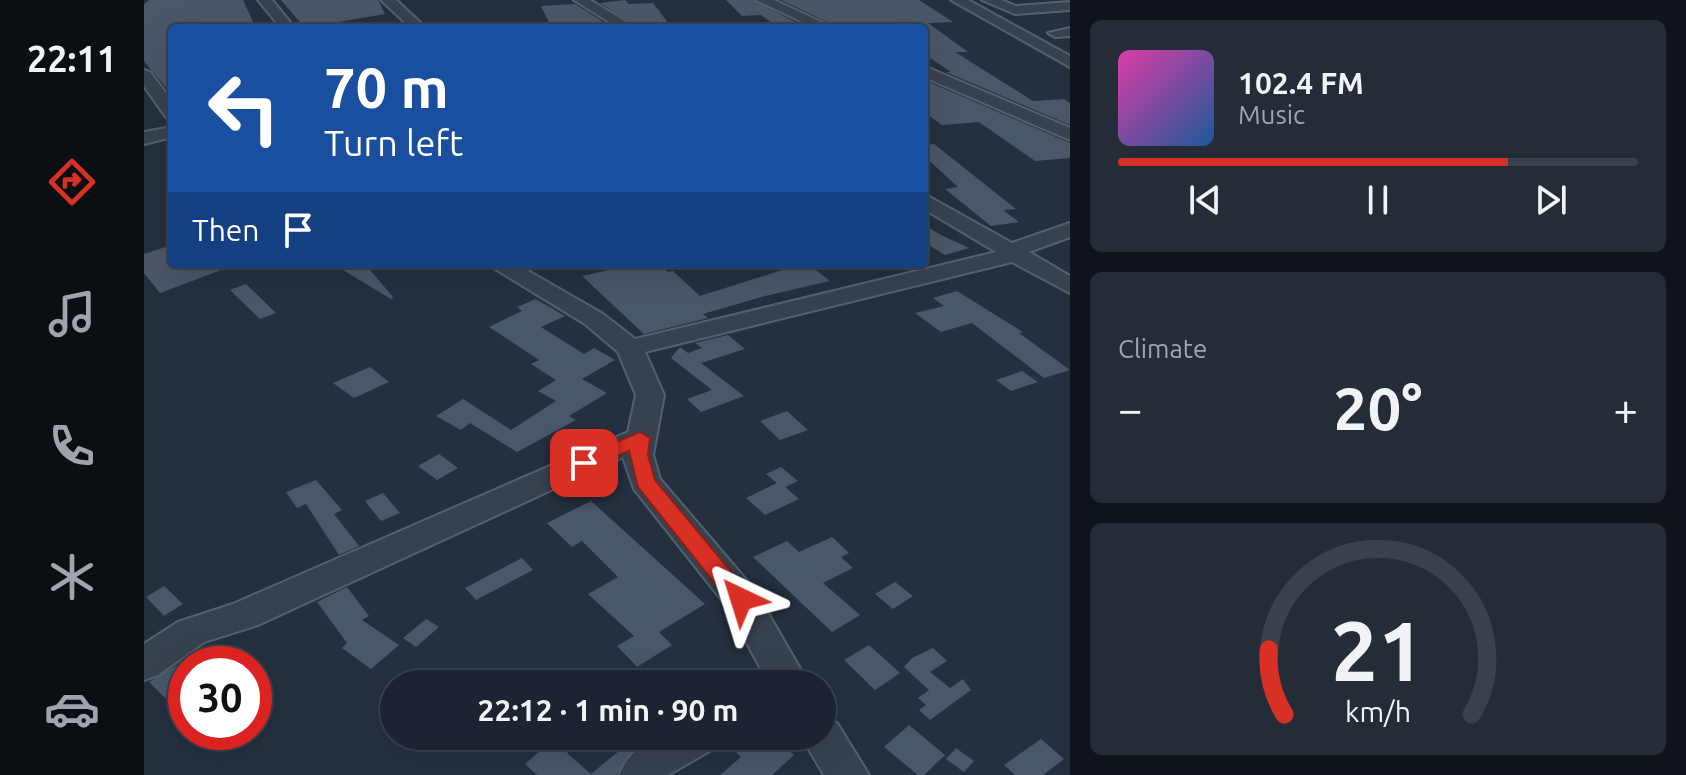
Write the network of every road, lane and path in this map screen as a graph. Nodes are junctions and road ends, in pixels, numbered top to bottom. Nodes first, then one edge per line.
1 (265, 0) edge
2 (388, 0) edge
3 (581, 0) edge
4 (763, 0) edge
5 (958, 0) edge
6 (989, 0) edge
7 (1070, 6) edge
8 (285, 24) edge
9 (415, 24) edge
10 (622, 24) edge
11 (818, 24) edge
12 (1070, 32) edge
13 (1070, 41) edge
14 (1070, 62) edge
15 (928, 73) edge
16 (144, 75) edge
17 (168, 108) edge
18 (168, 133) edge
19 (1070, 135) edge
20 (144, 138) edge
21 (928, 202) edge
22 (1070, 230) edge
23 (1013, 252) junction
24 (506, 268) edge
25 (1070, 286) edge
26 (630, 348) junction
27 (640, 438) junction
28 (144, 664) edge
29 (781, 670) edge
30 (670, 750) edge
31 (831, 750) edge
32 (640, 775) edge
33 (848, 775) edge

1 - 8 street
2 - 9 street
3 - 10 street
4 - 11 street
5 - 14 street
6 - 7 street
12 - 13 street
15 - 19 street
16 - 17 street
18 - 20 street
21 - 23 street
22 - 23 street
23 - 25 street
23 - 26 street
24 - 26 street
26 - 27 street
27 - 28 street
27 - 29 street
30 - 32 street
31 - 33 street

